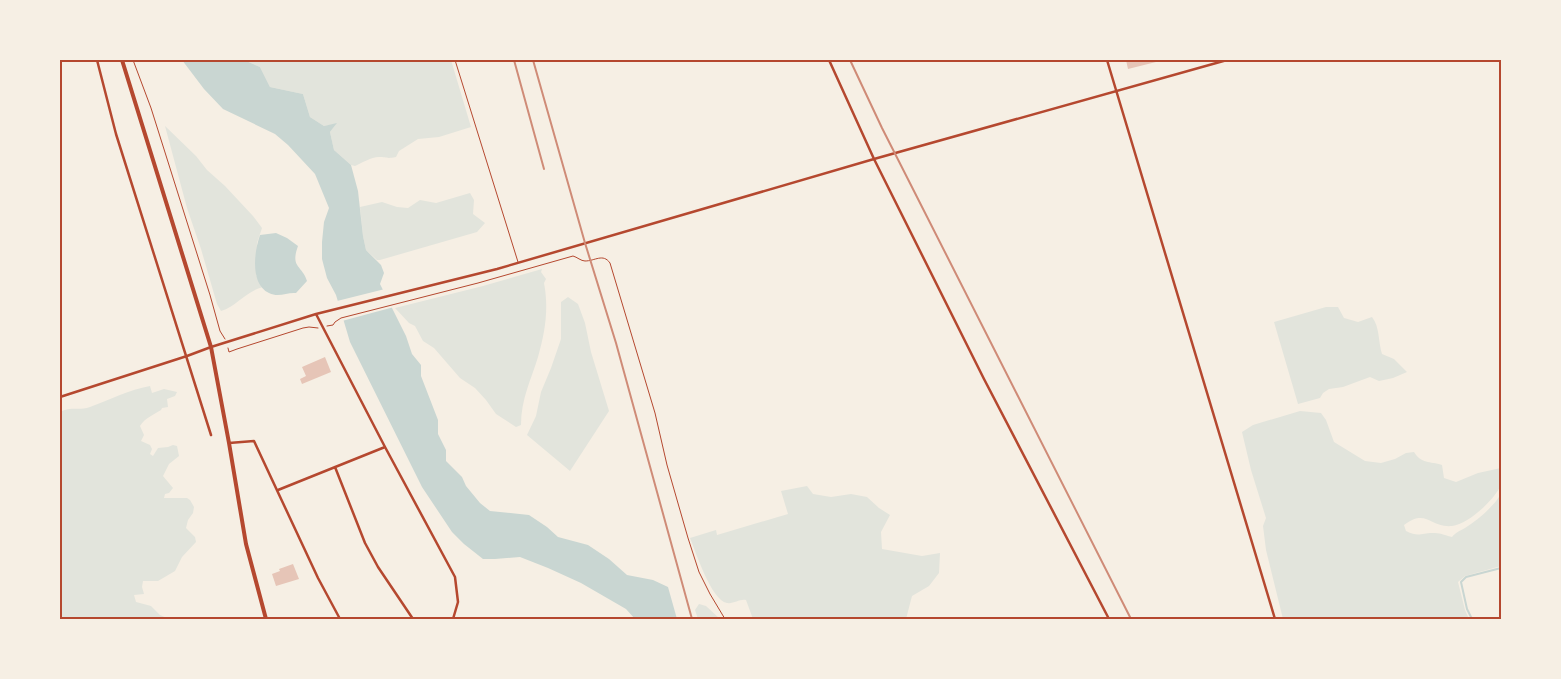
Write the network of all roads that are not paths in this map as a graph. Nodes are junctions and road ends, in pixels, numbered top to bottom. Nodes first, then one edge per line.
1 (97, 60) edge
2 (122, 60) edge
3 (455, 60) edge
4 (829, 60) edge
5 (1107, 60) edge
6 (1227, 60) edge
7 (1117, 91) junction
8 (874, 159) junction
9 (518, 262) junction
10 (316, 314) junction
11 (211, 347) junction
12 (187, 356) junction
13 (60, 397) edge
14 (211, 435) dead end
15 (229, 443) junction
16 (384, 447) junction
17 (335, 467) junction
18 (278, 490) junction
19 (455, 618) edge
20 (266, 619) edge
21 (340, 619) edge
22 (413, 619) edge
23 (1109, 619) edge
24 (1275, 619) edge

1 - 12 street
2 - 11 street
3 - 9 lane
4 - 8 street
5 - 7 street
6 - 7 street
7 - 8 street
7 - 24 street
8 - 9 street
8 - 23 street
9 - 10 street
10 - 11 street
10 - 16 street
11 - 12 street
11 - 15 street
12 - 13 street
12 - 14 street
15 - 18 street
15 - 20 street
16 - 17 street
16 - 19 street
17 - 18 street
17 - 22 street
18 - 21 street

